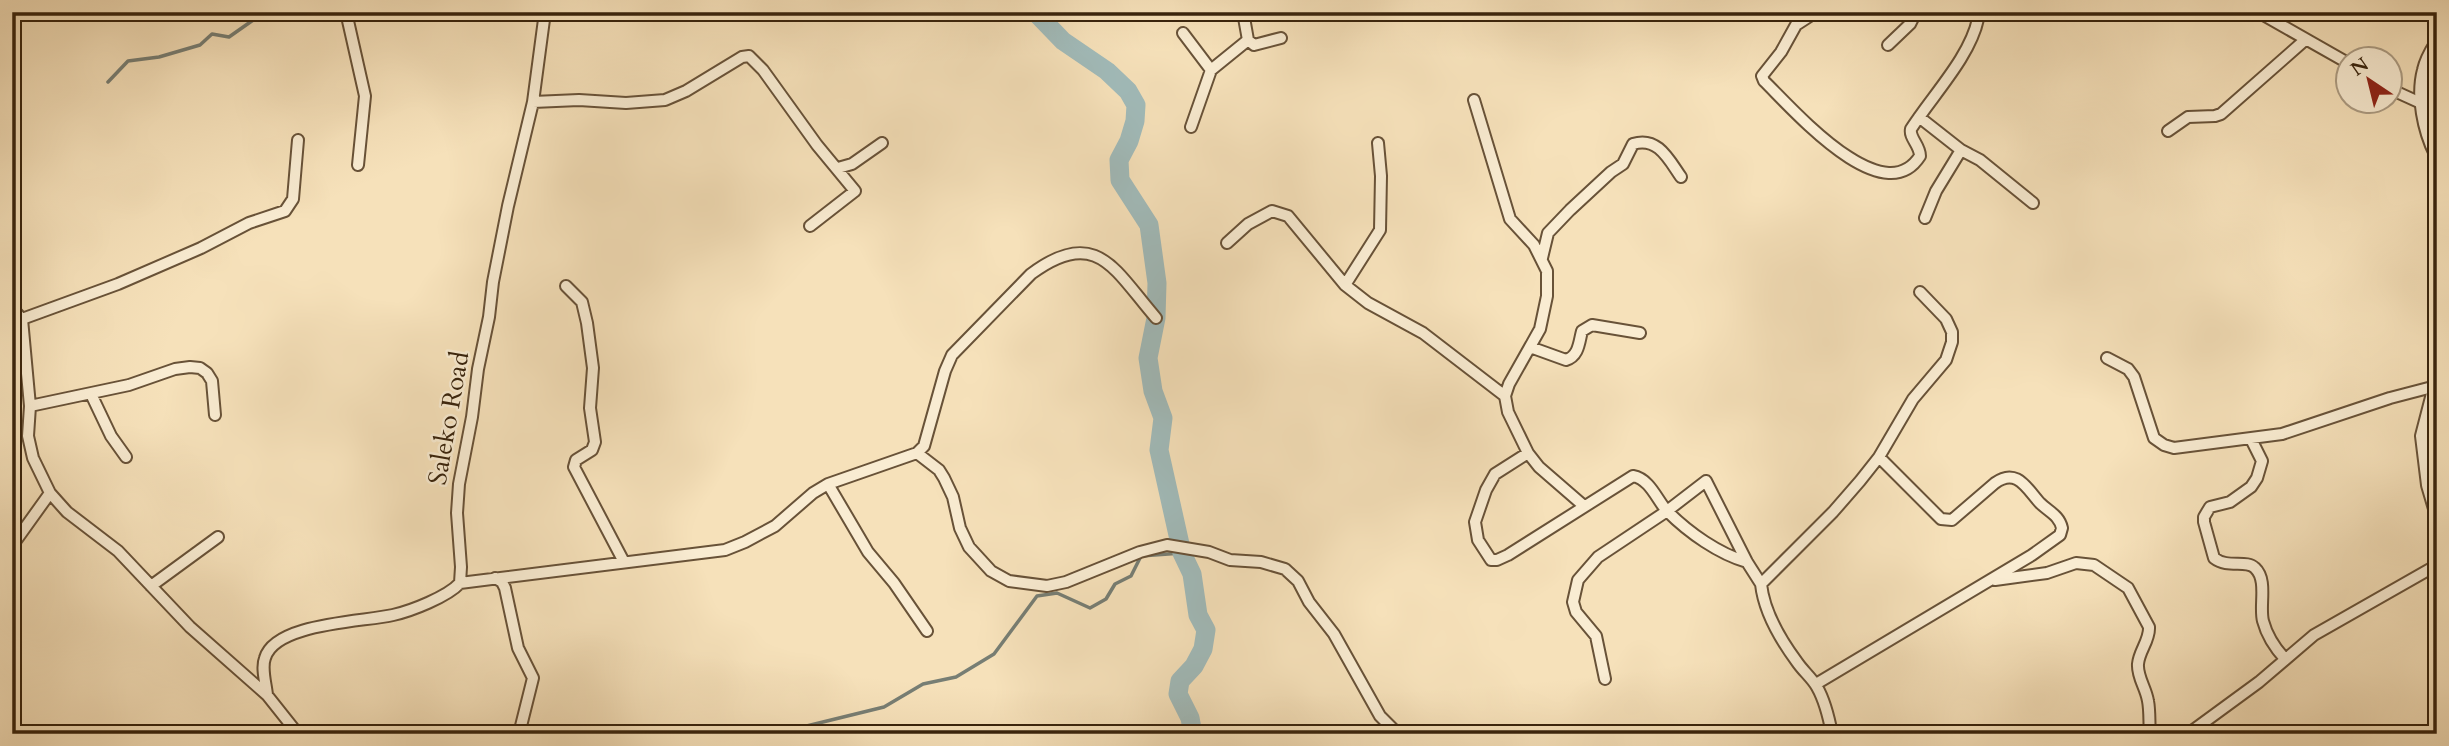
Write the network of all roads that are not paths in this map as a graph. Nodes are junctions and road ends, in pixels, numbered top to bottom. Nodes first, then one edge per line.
1 (346, 12) edge
2 (546, 12) edge
3 (1244, 12) edge
4 (1816, 12) edge
5 (1974, 12) edge
6 (2258, 12) edge
7 (1915, 13) edge
8 (1183, 33) dead end
9 (1282, 38) dead end
10 (1248, 40) junction
11 (2305, 40) junction
12 (2437, 44) edge
13 (1888, 45) dead end
14 (2334, 56) edge
15 (1211, 70) junction
16 (2404, 96) edge
17 (1474, 100) dead end
18 (533, 102) junction
19 (2423, 104) junction
20 (1919, 117) junction
21 (1191, 127) dead end
22 (2168, 131) dead end
23 (298, 140) dead end
24 (882, 143) dead end
25 (1378, 143) dead end
26 (1961, 150) junction
27 (2437, 153) edge
28 (358, 165) dead end
29 (838, 168) junction
30 (1681, 177) dead end
31 (2033, 204) dead end
32 (1925, 218) dead end
33 (810, 226) dead end
34 (1227, 243) dead end
35 (1542, 258) junction
36 (1345, 285) junction
37 (566, 286) dead end
38 (1920, 292) dead end
39 (12, 308) edge
40 (1156, 318) dead end
41 (22, 319) junction
42 (1640, 333) dead end
43 (1530, 347) junction
44 (2107, 358) dead end
45 (2436, 384) edge
46 (91, 394) junction
47 (1505, 396) junction
48 (30, 406) junction
49 (215, 415) dead end
50 (2251, 439) junction
51 (917, 453) junction
52 (1528, 453) junction
53 (126, 457) dead end
54 (1879, 457) junction
55 (828, 484) junction
56 (50, 493) junction
57 (1584, 506) junction
58 (1667, 511) junction
59 (2437, 512) edge
60 (218, 537) dead end
61 (12, 546) edge
62 (624, 562) junction
63 (1747, 562) junction
64 (2437, 565) edge
65 (495, 579) junction
66 (1992, 580) junction
67 (460, 583) junction
68 (1761, 584) junction
69 (150, 586) junction
70 (927, 631) dead end
71 (2285, 659) junction
72 (1605, 679) dead end
73 (1816, 684) junction
74 (267, 695) junction
75 (298, 734) edge
76 (519, 734) edge
77 (1398, 734) edge
78 (1832, 734) edge
79 (2150, 734) edge
80 (2188, 734) edge

1 - 28 street
2 - 18 street, Saleko Road
3 - 10 street
4 - 20 street
5 - 20 street
6 - 11 street
7 - 13 street
8 - 15 street
9 - 10 street
10 - 15 street
11 - 14 street
11 - 22 street
12 - 19 street
15 - 21 street
16 - 19 street
17 - 35 street
18 - 29 street
18 - 67 street, Saleko Road
19 - 27 street
20 - 26 street
23 - 41 street
24 - 29 street
25 - 36 street
26 - 31 street
26 - 32 street
29 - 33 street
30 - 35 street
34 - 36 street
35 - 43 street
36 - 47 street
37 - 62 street
38 - 54 street
39 - 41 street
40 - 51 street
41 - 48 street
42 - 43 street
43 - 47 street
44 - 50 street
45 - 50 street
45 - 59 street
46 - 48 street
46 - 49 street
46 - 53 street
47 - 52 street
48 - 56 street
50 - 71 street
51 - 55 street
51 - 77 street
52 - 57 street
52 - 57 street
54 - 66 street
54 - 68 street
55 - 62 street
55 - 70 street
56 - 61 street
56 - 69 street
57 - 58 street
58 - 63 street
58 - 63 street
58 - 72 street
60 - 69 street
62 - 65 street
63 - 68 street
64 - 71 street
65 - 67 street
65 - 76 street
66 - 73 street
66 - 79 street
67 - 74 street
68 - 73 street
69 - 74 street
71 - 80 street
73 - 78 street
74 - 75 street

